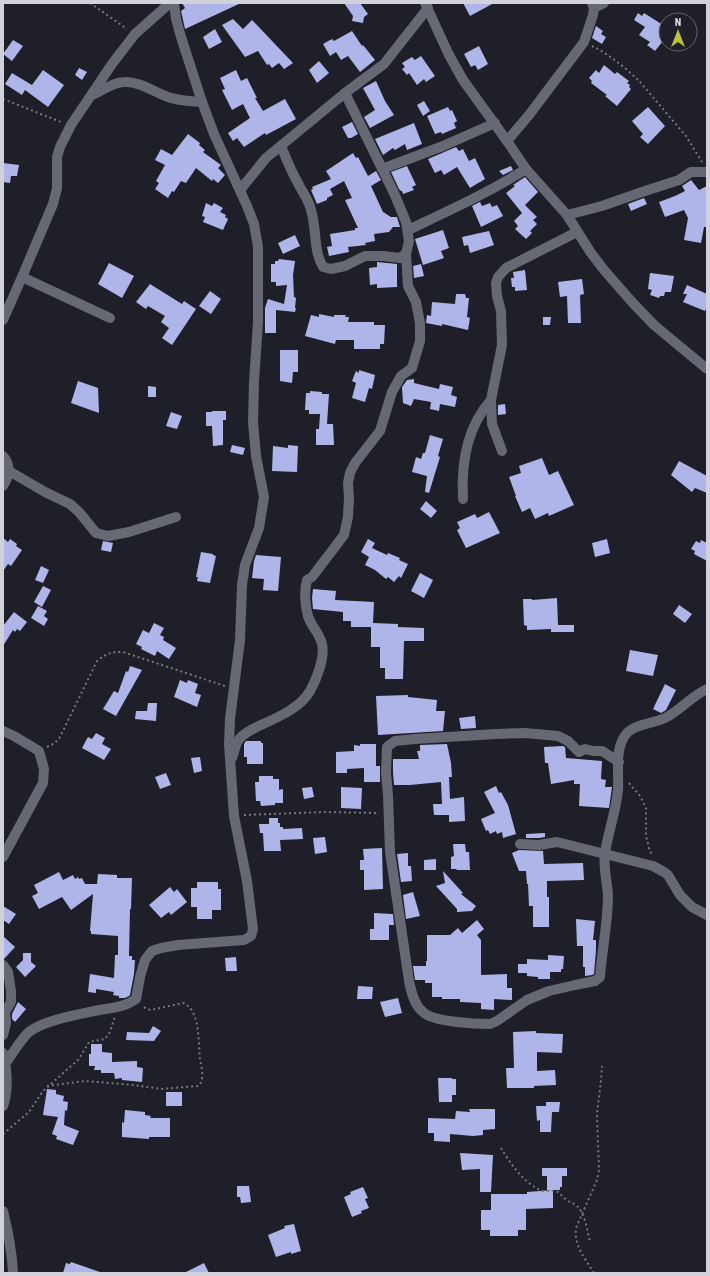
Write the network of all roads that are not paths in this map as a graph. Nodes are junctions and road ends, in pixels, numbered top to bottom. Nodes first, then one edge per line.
1 (170, 3) edge
2 (174, 3) edge
3 (604, 3) edge
4 (427, 5) edge
5 (593, 5) edge
6 (345, 93) junction
7 (92, 94) junction
8 (202, 102) junction
9 (495, 123) junction
10 (507, 141) junction
11 (281, 146) junction
12 (382, 169) junction
13 (526, 169) junction
14 (706, 169) edge
15 (240, 190) junction
16 (567, 215) junction
17 (408, 230) junction
18 (577, 232) junction
19 (406, 254) junction
20 (22, 278) junction
21 (110, 318) dead end
22 (3, 320) edge
23 (707, 369) edge
24 (491, 400) junction
25 (502, 451) dead end
26 (3, 456) edge
27 (9, 470) junction
28 (3, 486) edge
29 (463, 499) dead end
30 (176, 517) dead end
31 (707, 689) edge
32 (3, 731) edge
33 (230, 764) junction
34 (619, 766) junction
35 (520, 844) dead end
36 (605, 854) junction
37 (3, 857) edge
38 (707, 915) edge
39 (3, 965) edge
40 (3, 1035) edge
41 (3, 1053) edge
42 (6, 1064) junction
43 (3, 1106) edge
44 (3, 1211) edge
45 (13, 1273) edge

1 - 7 street
2 - 8 street
3 - 5 street
4 - 6 street
4 - 9 street
5 - 10 street
6 - 11 street
6 - 12 street
7 - 8 street
7 - 20 street
8 - 15 street
9 - 10 street
9 - 12 street
10 - 13 street
11 - 15 street
11 - 19 street
12 - 17 street
13 - 16 street
13 - 17 street
14 - 16 street
15 - 33 street
16 - 18 street
17 - 19 street
18 - 23 street
18 - 24 street
19 - 33 street
20 - 21 street
20 - 22 street
24 - 25 street
24 - 29 street
26 - 27 street
27 - 28 street
27 - 30 street
31 - 34 street
32 - 37 street
33 - 42 street
34 - 36 street
34 - 36 street
35 - 36 street
36 - 38 street
39 - 40 street
41 - 42 street
42 - 43 street
44 - 45 street

